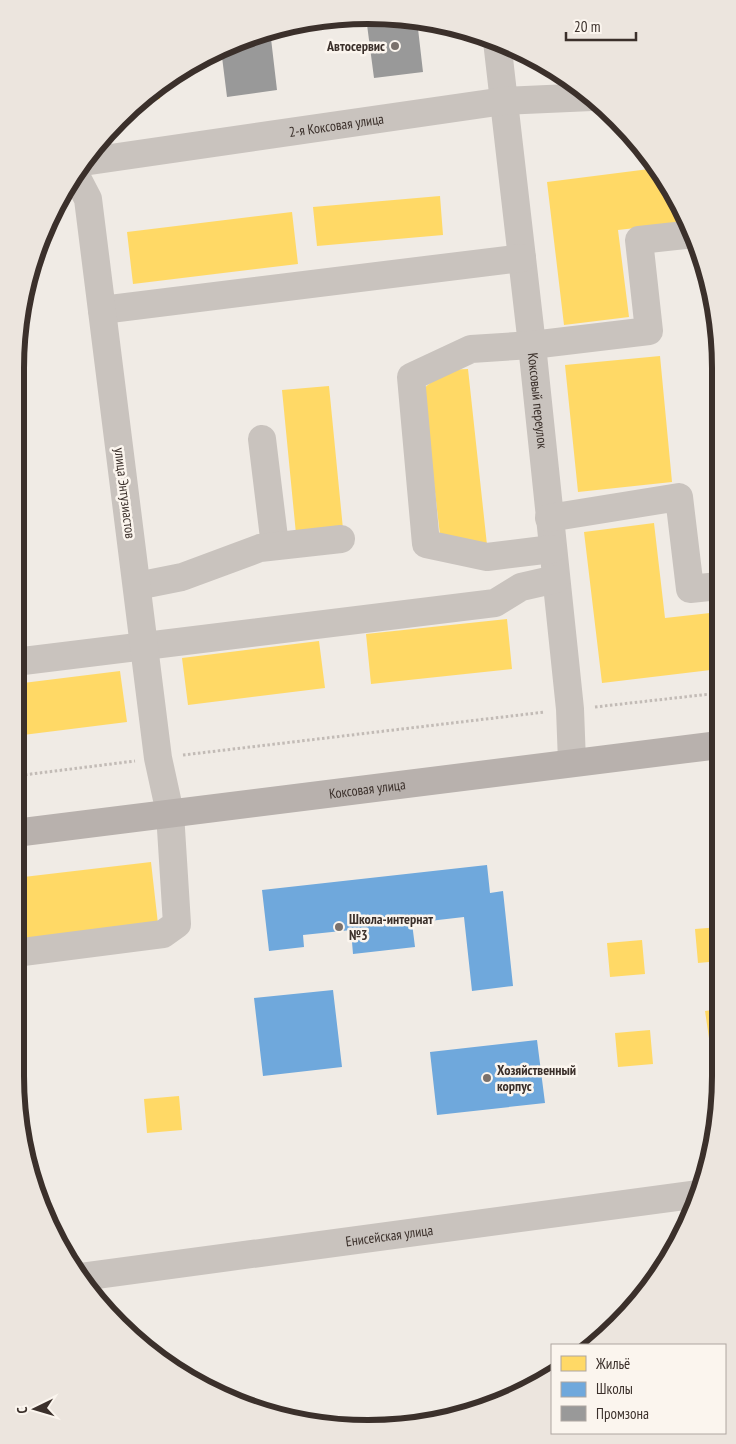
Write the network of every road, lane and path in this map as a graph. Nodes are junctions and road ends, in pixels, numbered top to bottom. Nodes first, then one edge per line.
1 (497, 49) edge
2 (580, 97) edge
3 (504, 102) junction
4 (93, 161) edge
5 (79, 182) edge
6 (686, 235) edge
7 (522, 258) junction
8 (102, 310) junction
9 (532, 345) junction
10 (262, 439) dead end
11 (549, 518) junction
12 (341, 540) dead end
13 (275, 546) junction
14 (552, 550) junction
15 (556, 579) junction
16 (137, 586) junction
17 (712, 587) edge
18 (145, 647) junction
19 (24, 661) edge
20 (712, 694) edge
21 (570, 709) junction
22 (712, 746) edge
23 (158, 758) junction
24 (572, 762) junction
25 (24, 775) edge
26 (170, 813) junction
27 (24, 832) edge
28 (24, 951) edge
29 (691, 1195) edge
30 (88, 1276) edge

1 - 3 street, Коксовый переулок
2 - 3 street, 2-я Коксовая улица
3 - 4 street, 2-я Коксовая улица
3 - 7 street, Коксовый переулок
5 - 8 street, улица Энтузиастов
6 - 9 street
7 - 8 street
7 - 9 street, Коксовый переулок
8 - 16 street, улица Энтузиастов
9 - 11 street, Коксовый переулок
9 - 14 street
10 - 13 street
11 - 14 street, Коксовый переулок
11 - 17 street
12 - 13 street
13 - 16 street
14 - 15 street, Коксовый переулок
15 - 18 street
15 - 21 street, Коксовый переулок
16 - 18 street, улица Энтузиастов
18 - 19 street
18 - 23 street, улица Энтузиастов
20 - 21 path
21 - 23 path
21 - 24 street, Коксовый переулок
22 - 24 main road, Коксовая улица
23 - 25 path
23 - 26 street, улица Энтузиастов
24 - 26 main road, Коксовая улица
26 - 27 main road, Коксовая улица
26 - 28 street, улица Энтузиастов
29 - 30 street, Енисейская улица

